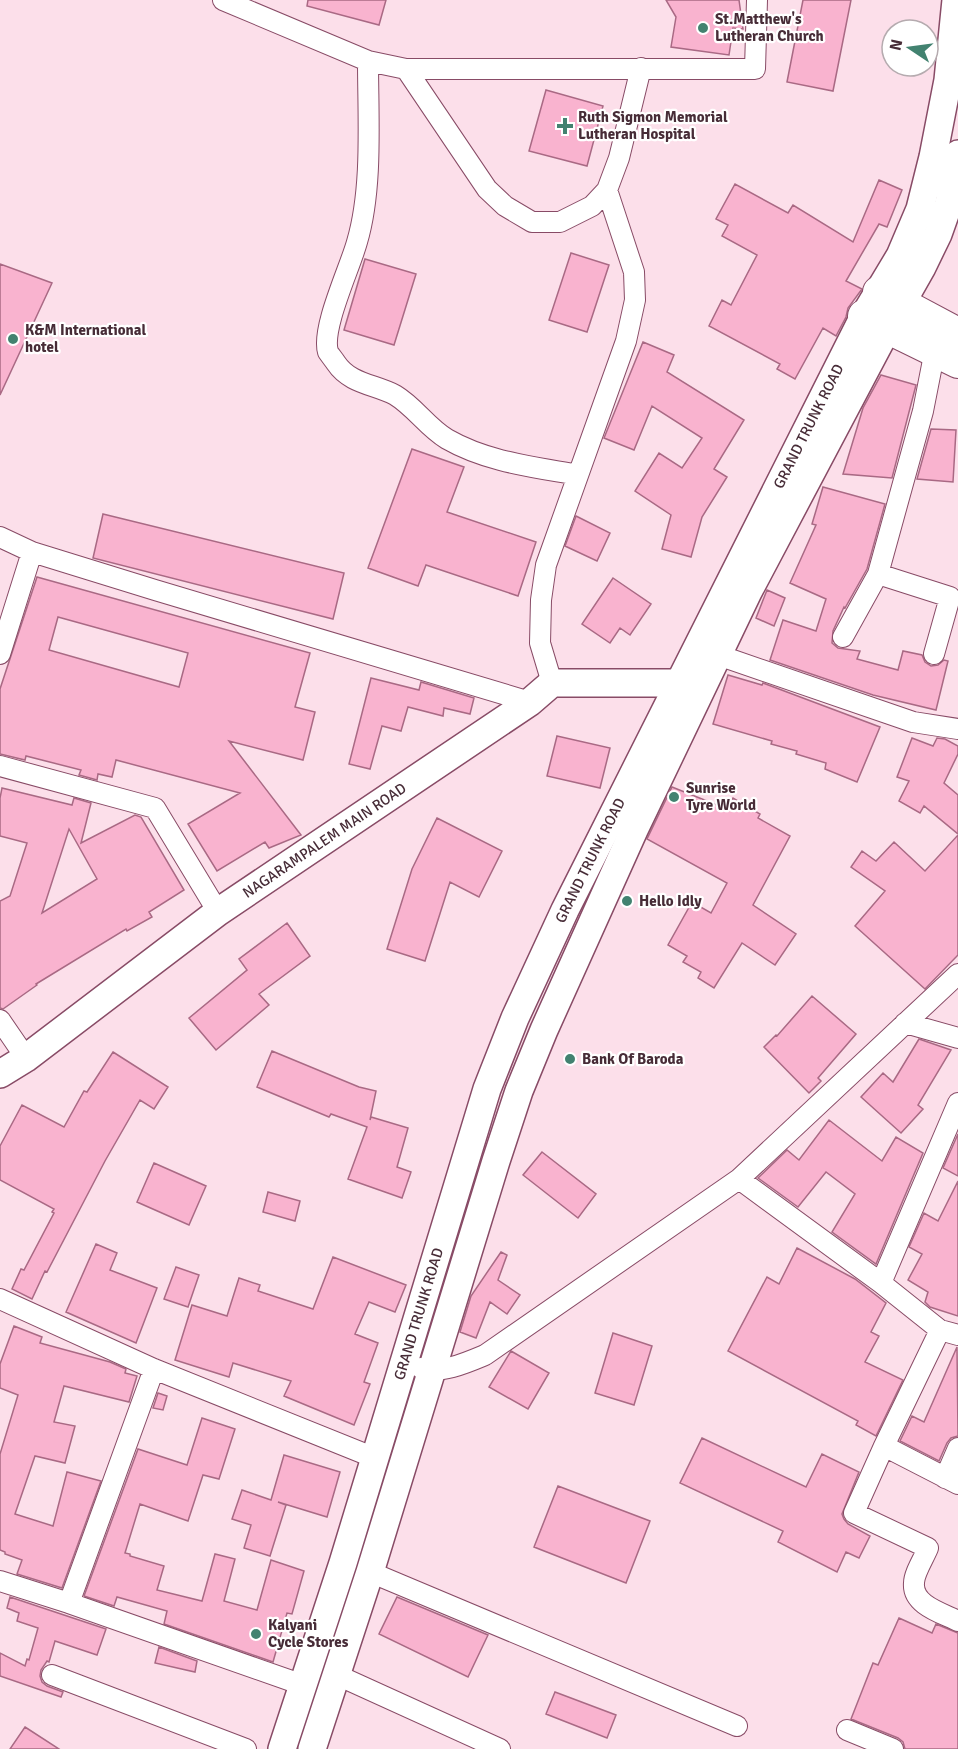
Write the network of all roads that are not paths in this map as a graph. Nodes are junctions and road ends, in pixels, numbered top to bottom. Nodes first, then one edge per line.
1 (223, 0) edge
2 (757, 0) edge
3 (956, 0) edge
4 (368, 61) junction
5 (640, 68) junction
6 (406, 69) junction
7 (958, 154) edge
8 (607, 189) junction
9 (953, 201) edge
10 (883, 309) junction
11 (950, 349) edge
12 (578, 475) junction
13 (0, 537) edge
14 (32, 552) junction
15 (878, 574) junction
16 (843, 637) dead end
17 (0, 654) edge
18 (934, 654) dead end
19 (718, 655) junction
20 (552, 683) junction
21 (678, 683) junction
22 (530, 702) junction
23 (958, 729) edge
24 (0, 766) edge
25 (218, 912) junction
26 (958, 975) edge
27 (0, 1020) edge
28 (905, 1023) junction
29 (958, 1038) edge
30 (26, 1058) junction
31 (0, 1074) edge
32 (958, 1103) edge
33 (739, 1179) junction
34 (881, 1283) junction
35 (0, 1299) edge
36 (949, 1333) edge
37 (404, 1363) junction
38 (154, 1369) junction
39 (431, 1371) junction
40 (884, 1446) junction
41 (958, 1448) edge
42 (375, 1458) junction
43 (951, 1481) edge
44 (370, 1572) junction
45 (0, 1581) edge
46 (69, 1603) junction
47 (958, 1621) edge
48 (52, 1675) dead end
49 (337, 1675) junction
50 (303, 1686) junction
51 (737, 1726) dead end
52 (847, 1730) dead end
53 (246, 1749) edge
54 (282, 1749) edge
55 (312, 1749) edge
56 (500, 1749) edge
57 (893, 1749) edge

1 - 4 street
2 - 5 street
3 - 10 main road, GRAND TRUNK ROAD
4 - 6 street
4 - 12 street
5 - 6 street
5 - 8 street
6 - 8 street
7 - 9 main road, GRAND TRUNK ROAD
8 - 12 street
9 - 10 main road, GRAND TRUNK ROAD
10 - 11 main road
10 - 19 main road, GRAND TRUNK ROAD
10 - 21 main road, GRAND TRUNK ROAD
11 - 15 street
12 - 20 street
13 - 14 street
14 - 17 street
14 - 22 street
15 - 16 street
15 - 18 street
19 - 23 street
19 - 39 main road, GRAND TRUNK ROAD
20 - 21 main road
20 - 22 main road, NAGARAMPALEM MAIN ROAD
21 - 37 main road, GRAND TRUNK ROAD
22 - 25 main road, NAGARAMPALEM MAIN ROAD
24 - 25 street
25 - 30 main road, NAGARAMPALEM MAIN ROAD
26 - 28 street
27 - 30 street
28 - 29 street
28 - 33 street
30 - 31 main road, NAGARAMPALEM MAIN ROAD
32 - 34 street
33 - 34 street
33 - 39 street
34 - 36 street
35 - 38 street
36 - 40 street
37 - 39 street
37 - 42 main road, GRAND TRUNK ROAD
38 - 42 street
38 - 46 street
39 - 44 main road, GRAND TRUNK ROAD
40 - 43 street
40 - 47 street
41 - 43 street
42 - 50 main road, GRAND TRUNK ROAD
44 - 49 main road, GRAND TRUNK ROAD
44 - 51 street
45 - 46 street
46 - 50 street
48 - 53 street
49 - 55 main road, GRAND TRUNK ROAD
49 - 56 street
50 - 54 main road, GRAND TRUNK ROAD
52 - 57 street

